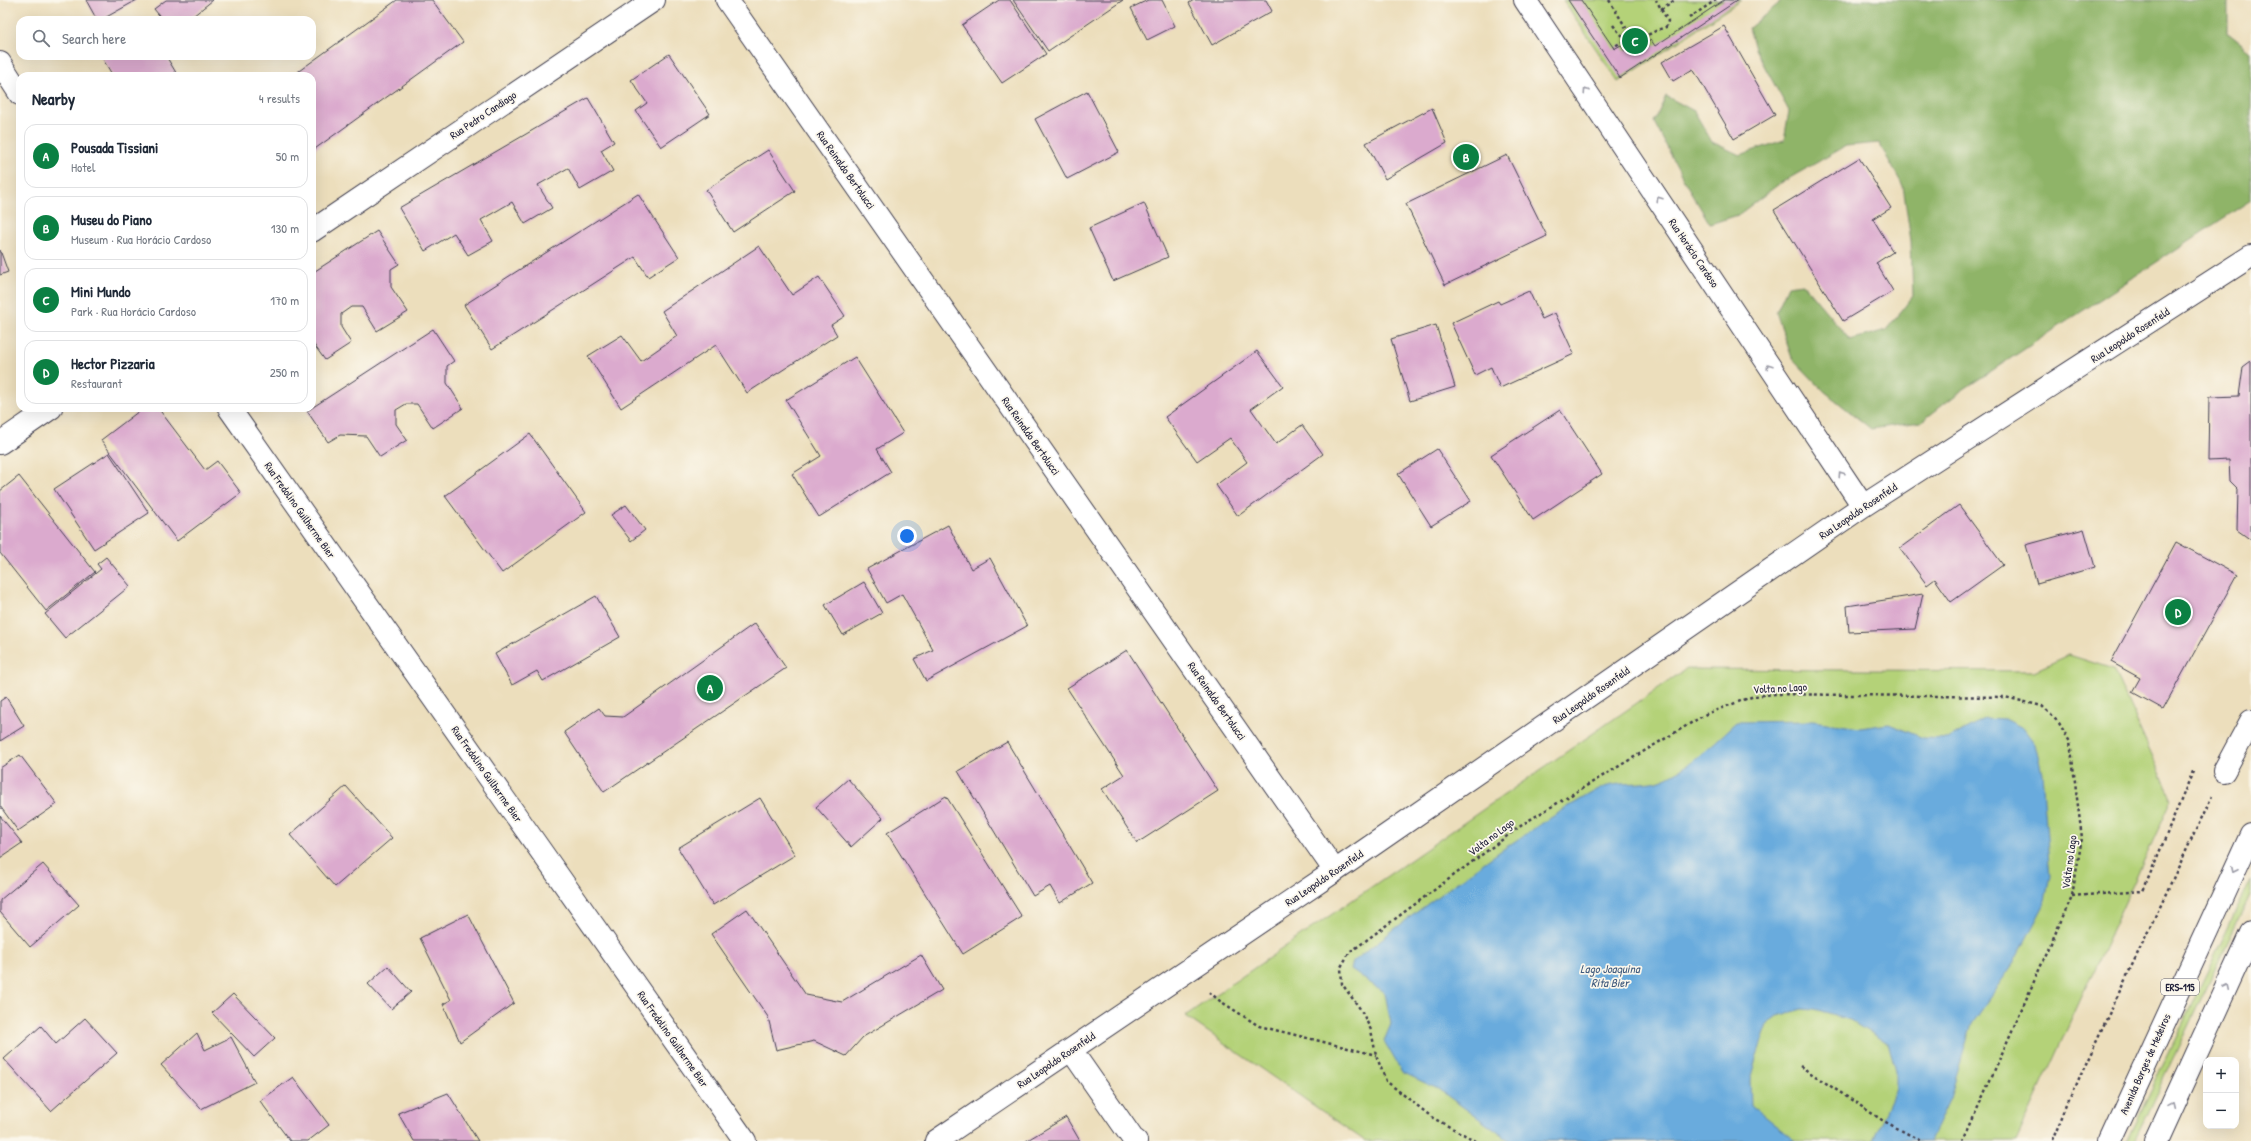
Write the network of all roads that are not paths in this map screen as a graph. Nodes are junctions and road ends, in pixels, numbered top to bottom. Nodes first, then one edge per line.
1 (654, 0) edge
2 (727, 0) edge
3 (1525, 0) edge
4 (0, 63) edge
5 (16, 88) edge
6 (316, 228) edge
7 (2251, 256) edge
8 (45, 412) edge
9 (232, 412) edge
10 (0, 443) edge
11 (1863, 506) junction
12 (2251, 721) edge
13 (2224, 771) road end
14 (2251, 835) edge
15 (1335, 871) junction
16 (2251, 933) edge
17 (1071, 1050) junction
18 (745, 1141) edge
19 (936, 1141) edge
20 (1136, 1141) edge
21 (2110, 1141) edge
22 (2156, 1141) edge

1 - 6 street, Rua Pedro Candiago
2 - 15 street, Rua Reinaldo Bertolucci
11 -> 3 street, Rua Horácio Cardoso
4 - 5 street
7 - 11 street, Rua Leopoldo Rosenfeld
8 - 10 street
9 - 18 street, Rua Fredolino Guilherme Bier
11 - 15 street, Rua Leopoldo Rosenfeld
12 - 13 street
14 -> 21 street, Avenida Borges de Medeiros / ERS-115
15 - 17 street, Rua Leopoldo Rosenfeld
22 -> 16 street
17 - 19 street, Rua Leopoldo Rosenfeld
17 - 20 street

